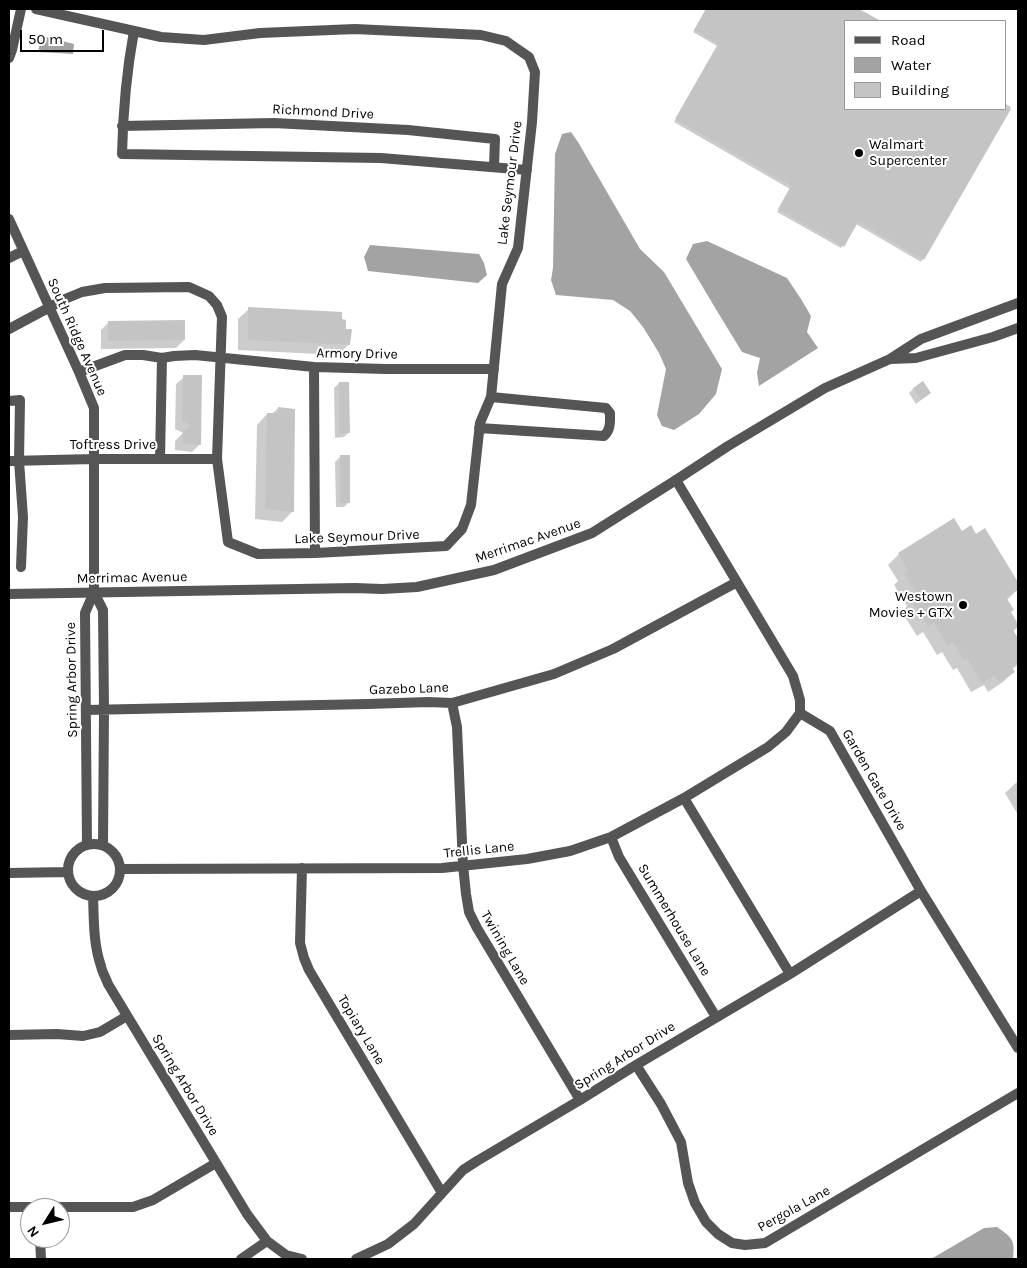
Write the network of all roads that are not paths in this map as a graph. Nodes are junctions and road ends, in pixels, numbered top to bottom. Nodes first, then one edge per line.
1 (21, 9) edge
2 (36, 9) edge
3 (134, 31) junction
4 (9, 58) edge
5 (122, 126) junction
6 (494, 167) junction
7 (527, 170) junction
8 (9, 219) edge
9 (24, 251) junction
10 (9, 258) edge
11 (1018, 304) edge
12 (49, 307) junction
13 (9, 328) edge
14 (1018, 328) edge
15 (162, 358) junction
16 (220, 358) junction
17 (890, 359) junction
18 (314, 367) junction
19 (494, 369) junction
20 (80, 372) junction
21 (492, 397) junction
22 (9, 401) edge
23 (480, 428) junction
24 (94, 458) junction
25 (160, 459) junction
26 (217, 459) junction
27 (14, 461) edge
28 (676, 480) junction
29 (315, 553) junction
30 (21, 567) dead end
31 (737, 582) junction
32 (94, 592) junction
33 (9, 594) edge
34 (452, 702) junction
35 (104, 709) junction
36 (86, 710) junction
37 (800, 713) junction
38 (684, 798) junction
39 (611, 837) junction
40 (87, 845) junction
41 (103, 845) junction
42 (463, 865) junction
43 (302, 868) junction
44 (120, 869) junction
45 (68, 872) junction
46 (9, 873) edge
47 (921, 891) junction
48 (93, 896) junction
49 (790, 974) junction
50 (127, 1016) junction
51 (716, 1017) junction
52 (9, 1035) edge
53 (1018, 1048) edge
54 (636, 1065) junction
55 (1018, 1093) edge
56 (580, 1100) junction
57 (216, 1163) junction
58 (442, 1193) junction
59 (70, 1207) edge
60 (267, 1241) junction
61 (241, 1259) edge
62 (302, 1259) edge
63 (356, 1259) edge

1 - 4 street
2 - 3 street, Lake Seymour Drive
3 - 5 street
3 - 7 street, Lake Seymour Drive
5 - 6 street
5 - 6 street, Richmond Drive
6 - 7 street
7 - 19 street, Lake Seymour Drive
8 - 9 street, South Ridge Avenue
9 - 10 street
9 - 12 street, South Ridge Avenue
11 - 17 street, Merrimac Avenue
12 - 13 street, Lake Seymour Drive
12 - 16 street, Lake Seymour Drive
12 - 20 street, South Ridge Avenue
14 - 17 street, Merrimac Avenue
15 - 16 street, Armory Drive
15 - 20 street, Armory Drive
15 - 25 street
16 - 18 street, Armory Drive
16 - 26 street, Lake Seymour Drive
17 - 28 street, Merrimac Avenue
18 - 19 street, Armory Drive
18 - 29 street
19 - 21 street, Lake Seymour Drive
20 - 24 street, South Ridge Avenue
21 - 23 street, Lake Seymour Drive
21 - 23 street
22 - 27 street
23 - 29 street, Lake Seymour Drive
24 - 25 street, Toftress Drive
24 - 27 street, Toftress Drive
24 - 32 street, South Ridge Avenue
25 - 26 street, Toftress Drive
26 - 29 street, Lake Seymour Drive
27 - 30 street
28 - 31 street
28 - 32 street, Merrimac Avenue
31 - 34 street, Gazebo Lane
31 - 37 street
32 - 33 street, Merrimac Avenue
32 - 35 street
32 - 36 street, Spring Arbor Drive
34 - 35 street, Gazebo Lane
34 - 42 street, Twining Lane
35 - 36 street, Gazebo Lane
35 - 41 street
36 - 40 street, Spring Arbor Drive
37 - 38 street, Trellis Lane
37 - 47 street, Garden Gate Drive
38 - 39 street, Trellis Lane
38 - 49 street
39 - 42 street, Trellis Lane
39 - 51 street, Summerhouse Lane
40 - 41 street
40 - 45 street
41 - 44 street
42 - 43 street, Trellis Lane
42 - 56 street, Twining Lane
43 - 44 street, Trellis Lane
43 - 58 street, Topiary Lane
44 - 48 street
45 - 46 street
45 - 48 street
47 - 49 street, Spring Arbor Drive
47 - 53 street, Garden Gate Drive
48 - 50 street, Spring Arbor Drive
49 - 51 street, Spring Arbor Drive
50 - 52 street
50 - 57 street, Spring Arbor Drive
51 - 54 street, Spring Arbor Drive
54 - 55 street, Pergola Lane
54 - 56 street, Spring Arbor Drive
56 - 58 street, Spring Arbor Drive
57 - 59 street
57 - 60 street, Spring Arbor Drive
58 - 63 street, Spring Arbor Drive
60 - 61 street
60 - 62 street, Spring Arbor Drive

